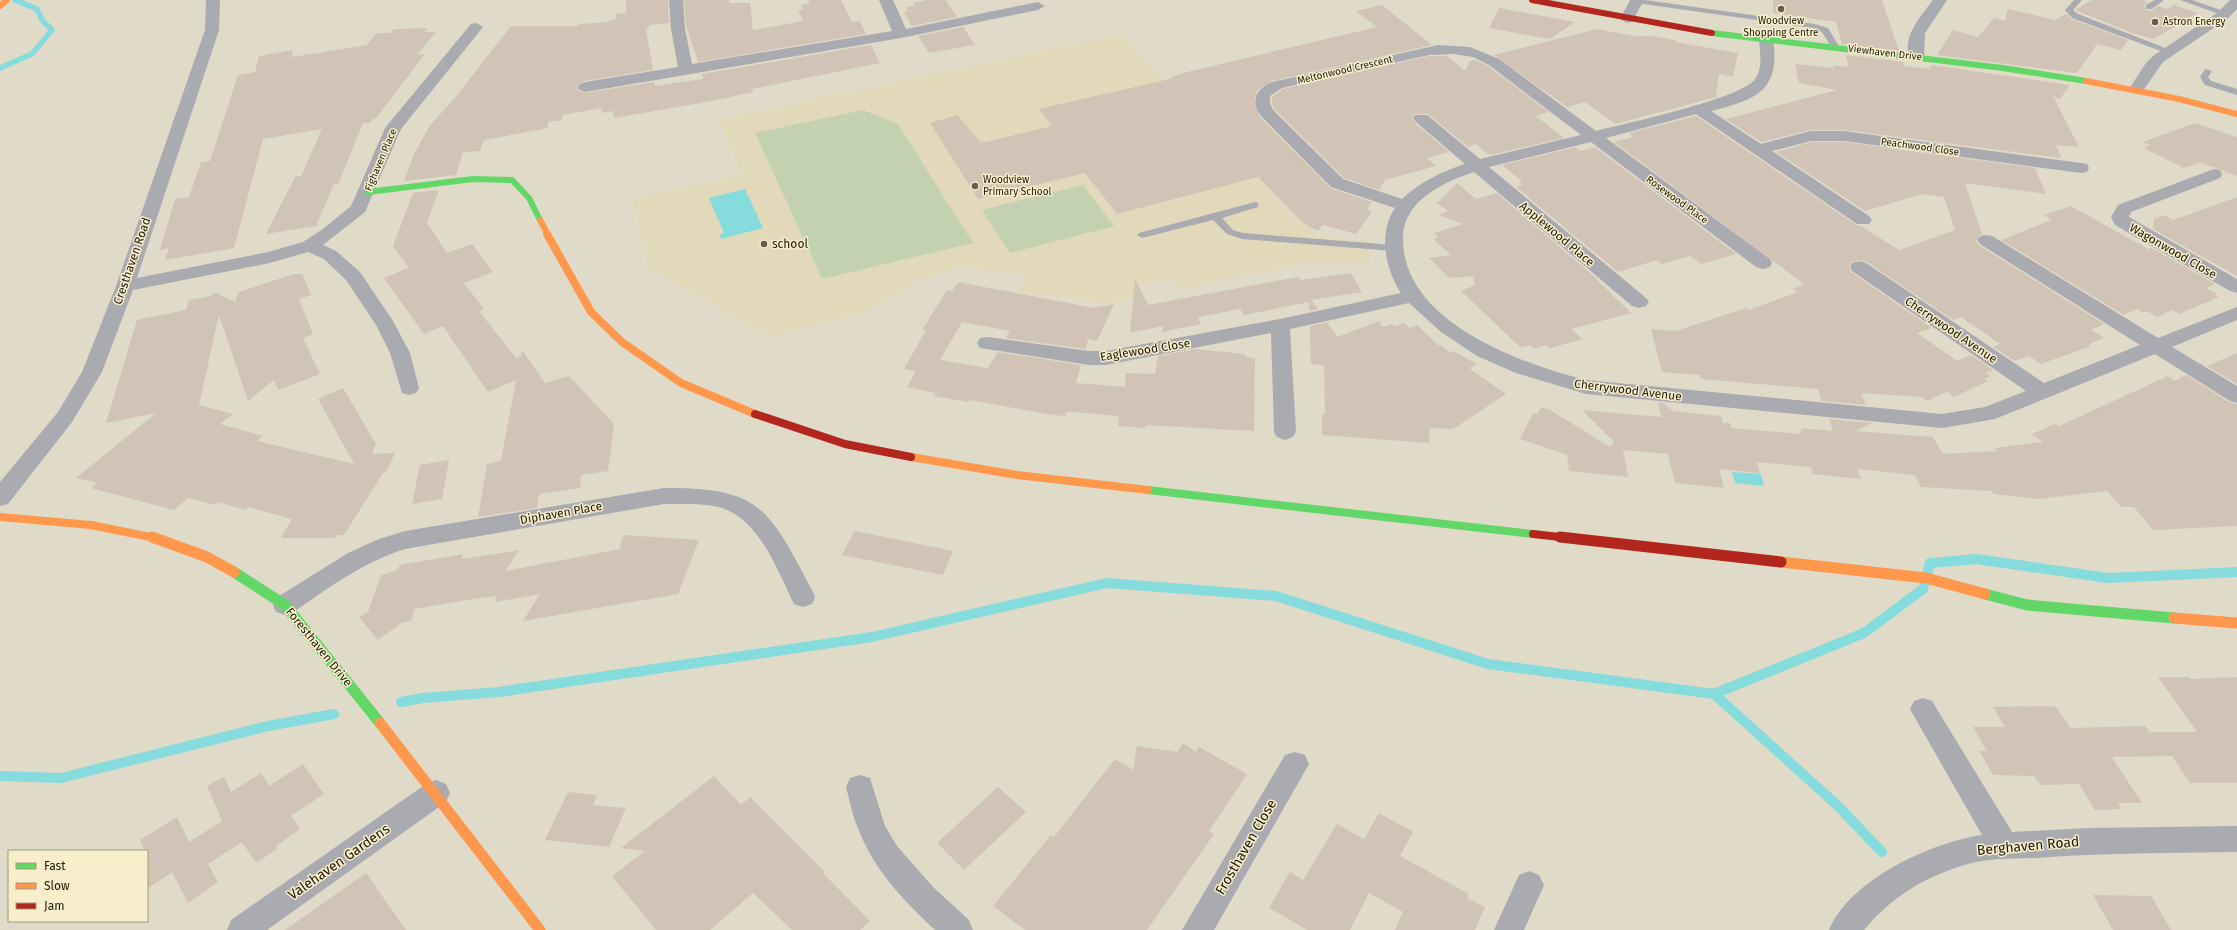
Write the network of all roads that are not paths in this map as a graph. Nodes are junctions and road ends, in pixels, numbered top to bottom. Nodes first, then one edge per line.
1 (213, 0) edge
2 (676, 0) edge
3 (886, 0) edge
4 (1532, 0) edge
5 (1637, 0) edge
6 (1940, 0) edge
7 (2078, 0) edge
8 (2160, 0) edge
9 (2184, 0) edge
10 (2237, 1) edge
11 (1038, 6) dead end
12 (2149, 7) dead end
13 (2225, 13) junction
14 (1627, 19) junction
15 (476, 28) dead end
16 (901, 34) junction
17 (1766, 40) junction
18 (1836, 48) junction
19 (2169, 51) junction
20 (1917, 57) junction
21 (686, 70) junction
22 (2208, 72) dead end
23 (585, 87) dead end
24 (2137, 89) junction
25 (2237, 92) edge
26 (1698, 109) junction
27 (2237, 114) edge
28 (1421, 118) dead end
29 (1592, 137) junction
30 (1760, 150) junction
31 (1476, 166) junction
32 (2081, 168) dead end
33 (2214, 174) dead end
34 (368, 192) junction
35 (1254, 205) dead end
36 (1405, 206) junction
37 (1215, 217) junction
38 (1863, 220) dead end
39 (1142, 235) dead end
40 (1986, 240) dead end
41 (309, 246) junction
42 (1394, 248) junction
43 (1762, 263) dead end
44 (1859, 267) dead end
45 (125, 286) junction
46 (2237, 287) edge
47 (1412, 296) junction
48 (1639, 302) dead end
49 (2237, 313) edge
50 (1280, 325) junction
51 (987, 343) dead end
52 (2157, 345) junction
53 (409, 388) dead end
54 (2042, 392) junction
55 (2237, 396) edge
56 (1285, 432) dead end
57 (0, 498) edge
58 (0, 517) edge
59 (803, 597) dead end
60 (285, 605) junction
61 (2237, 623) edge
62 (1923, 709) dead end
63 (1294, 764) dead end
64 (860, 787) dead end
65 (436, 793) junction
66 (2237, 839) edge
67 (2004, 846) junction
68 (1529, 885) dead end
69 (242, 930) edge
70 (540, 930) edge
71 (958, 930) edge
72 (1197, 930) edge
73 (1509, 930) edge
74 (1844, 930) edge

1 - 45 street, Cresthaven Road
2 - 21 street
3 - 16 street
4 - 14 street, Viewhaven Drive
5 - 14 street
5 - 18 lane
6 - 20 street
7 - 19 lane
8 - 12 lane
9 - 13 lane
10 - 13 street
11 - 16 street
13 - 19 street
14 - 17 street, Viewhaven Drive
15 - 34 street, Fighaven Place
16 - 21 street
17 - 18 street, Viewhaven Drive
17 - 26 street, Cherrywood Avenue
18 - 20 street, Viewhaven Drive
19 - 24 street
20 - 24 street, Viewhaven Drive
21 - 23 street
22 - 25 lane
24 - 27 street, Viewhaven Drive
26 - 29 street, Cherrywood Avenue
26 - 30 street
28 - 31 street
29 - 31 street, Cherrywood Avenue
29 - 36 street, Meltonwood Crescent
29 - 43 street, Rosewood Place
30 - 32 street, Peachwood Close
30 - 38 street
31 - 36 street, Cherrywood Avenue
31 - 48 street, Applewood Place
33 - 46 street, Wagonwood Close
34 - 41 street, Fighaven Place
34 - 61 street
35 - 37 lane
36 - 42 street, Cherrywood Avenue
37 - 39 lane
37 - 42 lane
40 - 52 street
41 - 45 street, Fighaven Place
41 - 53 street
42 - 47 street, Cherrywood Avenue
44 - 54 street, Cherrywood Avenue
45 - 57 street, Cresthaven Road
47 - 50 street, Eaglewood Close
47 - 54 street, Cherrywood Avenue
49 - 52 street, Cherrywood Avenue
50 - 51 street, Eaglewood Close
50 - 56 street
52 - 54 street, Cherrywood Avenue
52 - 55 street
58 - 60 street, Foresthaven Drive
59 - 60 street, Diphaven Place
60 - 65 street, Foresthaven Drive
62 - 67 street
63 - 72 street, Frosthaven Close
64 - 71 street
65 - 69 street, Valehaven Gardens
65 - 70 street, Foresthaven Drive
66 - 67 street, Berghaven Road
67 - 74 street, Berghaven Road
68 - 73 street

